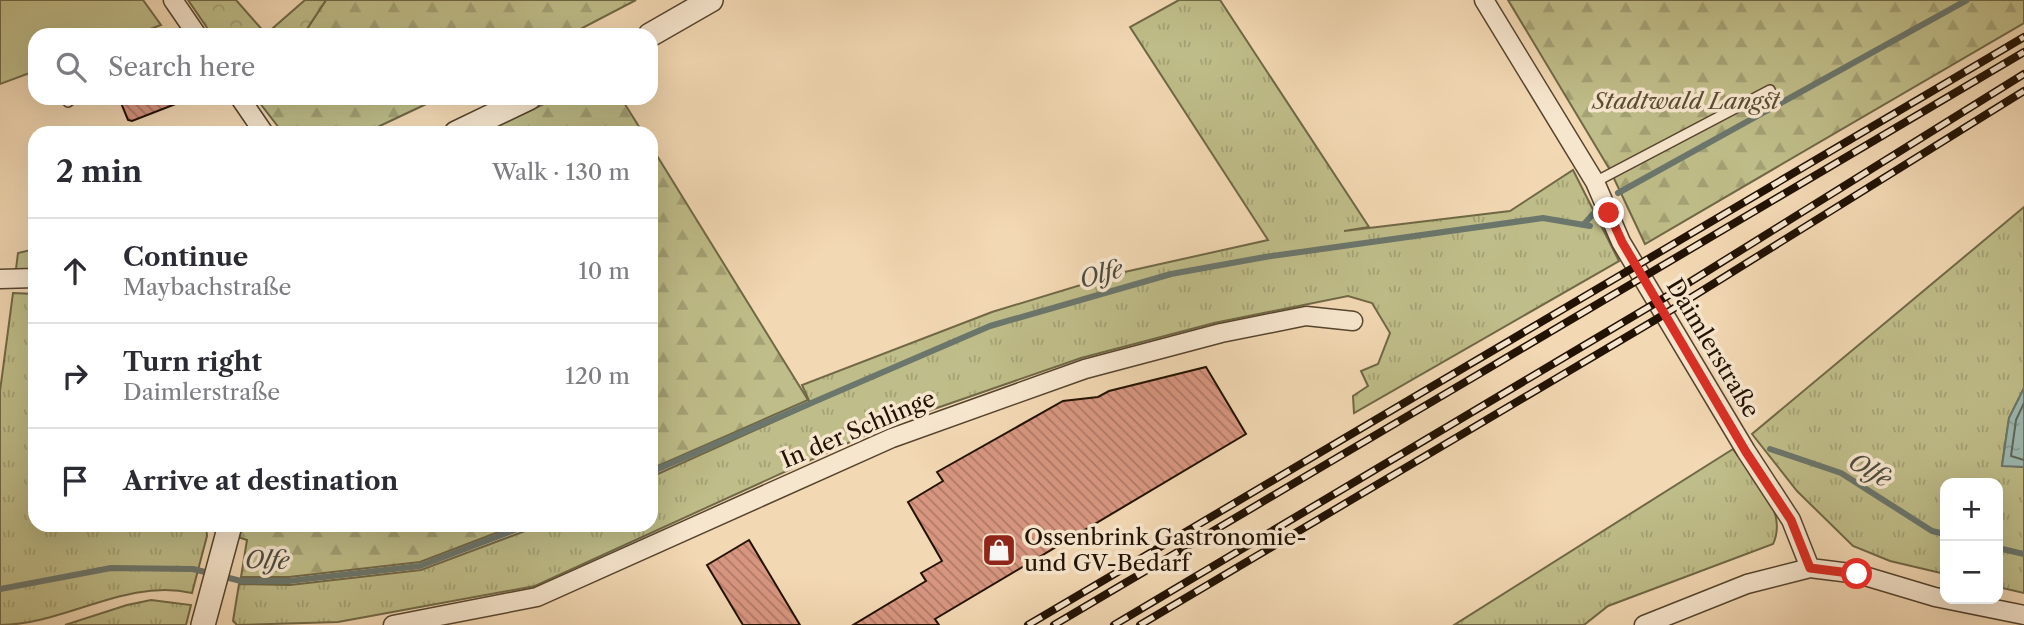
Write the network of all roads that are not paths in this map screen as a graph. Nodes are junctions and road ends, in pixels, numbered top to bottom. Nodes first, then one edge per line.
1 (173, 0) edge
2 (711, 0) edge
3 (1483, 0) edge
4 (192, 28) edge
5 (658, 30) edge
6 (1770, 90) dead end
7 (245, 105) edge
8 (514, 105) edge
9 (259, 126) edge
10 (471, 126) edge
11 (1595, 182) junction
12 (28, 278) edge
13 (0, 279) edge
14 (1353, 321) dead end
15 (228, 532) edge
16 (1810, 568) junction
17 (2024, 614) edge
18 (203, 625) edge
19 (393, 625) edge
20 (1644, 625) edge

1 - 4 street
2 - 5 street
3 - 11 street, Daimlerstraße
6 - 11 lane
7 - 9 street
8 - 10 street
11 - 16 street, Daimlerstraße
12 - 13 street
14 - 19 street, In der Schlinge
15 - 18 street
16 - 17 street
16 - 20 street

